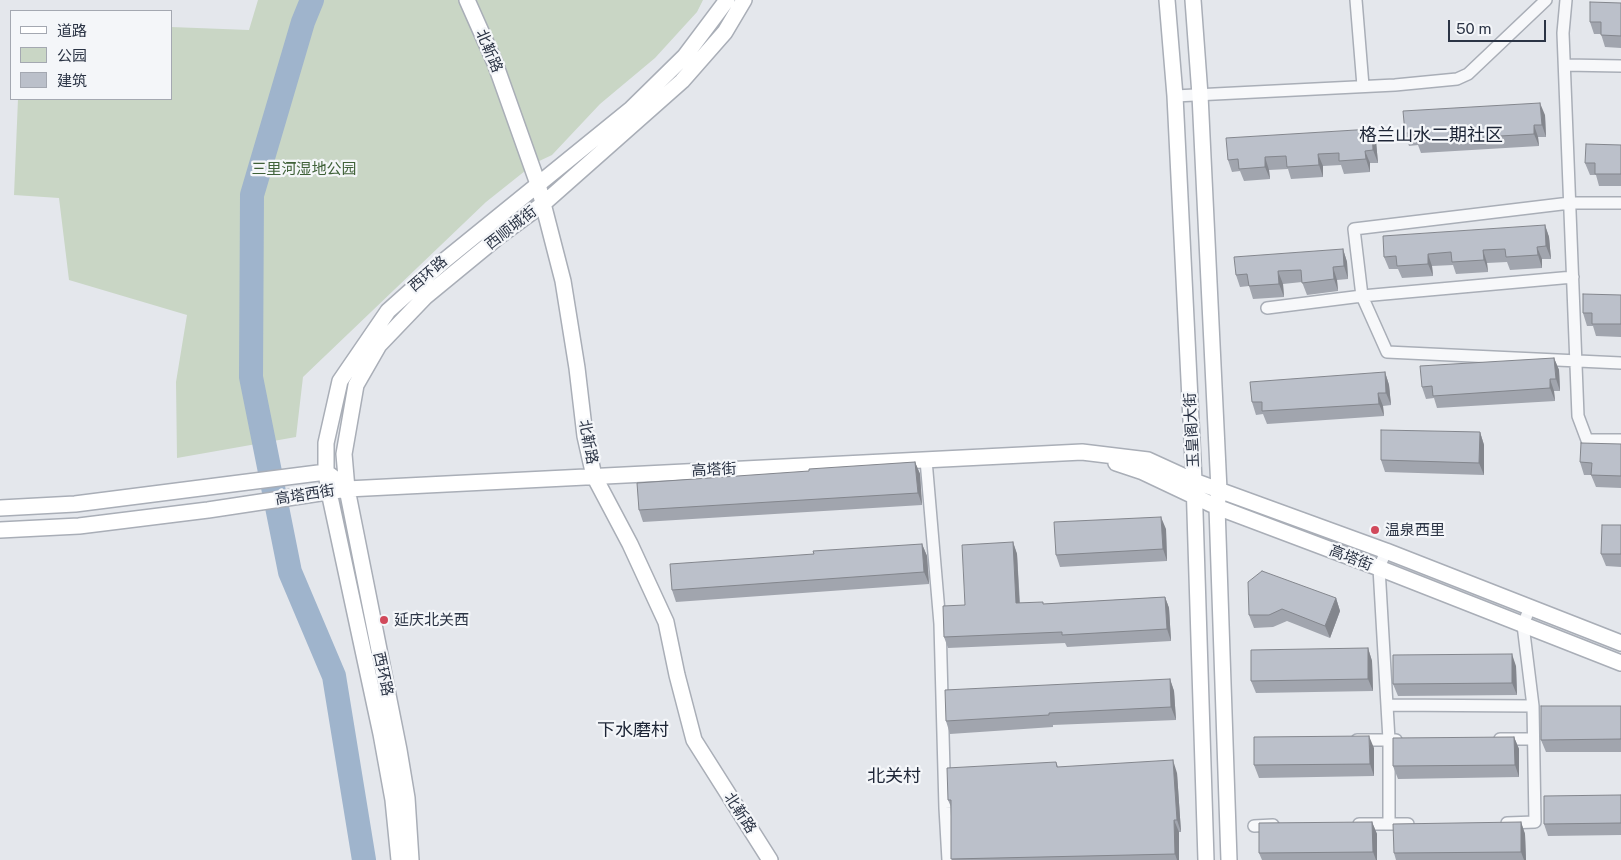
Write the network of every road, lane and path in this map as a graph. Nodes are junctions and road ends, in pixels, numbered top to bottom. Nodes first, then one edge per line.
1 (467, 0) edge
2 (727, 0) edge
3 (744, 0) edge
4 (1168, 0) edge
5 (1193, 0) edge
6 (1356, 0) edge
7 (1546, 0) edge
8 (1566, 0) edge
9 (1565, 65) junction
10 (1621, 66) edge
11 (1363, 86) junction
12 (1200, 95) junction
13 (1174, 96) junction
14 (538, 184) junction
15 (1570, 203) junction
16 (1621, 203) edge
17 (543, 204) junction
18 (1573, 276) junction
19 (1362, 296) junction
20 (1267, 308) dead end
21 (1576, 362) junction
22 (1621, 364) edge
23 (1621, 440) edge
24 (1082, 452) junction
25 (926, 460) junction
26 (326, 472) junction
27 (594, 476) junction
28 (1194, 480) junction
29 (347, 488) junction
30 (1219, 490) junction
31 (329, 492) junction
32 (1194, 496) junction
33 (1218, 507) junction
34 (0, 508) edge
35 (0, 530) edge
36 (1386, 551) junction
37 (1379, 568) junction
38 (1530, 607) junction
39 (1523, 625) junction
40 (1621, 643) edge
41 (1621, 663) edge
42 (1387, 705) junction
43 (1533, 706) junction
44 (1485, 739) edge
45 (1533, 739) junction
46 (1342, 740) edge
47 (1389, 740) junction
48 (1408, 740) edge
49 (1496, 823) edge
50 (1351, 824) edge
51 (1389, 824) junction
52 (1418, 824) edge
53 (1283, 825) edge
54 (1254, 826) dead end
55 (399, 860) edge
56 (411, 860) edge
57 (770, 860) edge
58 (948, 860) edge
59 (1206, 860) edge
60 (1229, 860) edge

1 - 14 street, 北靳路
2 - 14 street, 西顺城街
3 - 17 street, 西顺城街
4 - 13 street, 玉皇阁大街
5 - 12 street, 玉皇阁大街
6 - 11 street
7 - 11 street
8 - 9 street
9 - 10 street
9 - 15 street
11 - 12 street
12 - 13 street
12 - 30 street, 玉皇阁大街
13 - 28 street, 玉皇阁大街
14 - 17 street, 北靳路
14 - 26 street, 西环路
15 - 16 street
15 - 18 street
15 - 19 street
17 - 27 street, 北靳路
17 - 29 street, 西顺城街
18 - 19 street
18 - 21 street
19 - 20 street
19 - 21 street
21 - 22 street
21 - 23 street
24 - 25 street, 高塔街
24 - 28 street, 高塔街
24 - 32 street, 高塔街
25 - 27 street, 高塔街
25 - 58 street
26 - 29 street, 高塔西街
26 - 31 street, 西环路
26 - 34 street, 高塔西街
27 - 29 street, 高塔街
27 - 57 street, 北靳路
28 - 30 street, 高塔街
28 - 32 street, 玉皇阁大街
29 - 31 street, 高塔西街
29 - 56 street, 西环路
30 - 33 street, 玉皇阁大街
30 - 36 street, 高塔街
31 - 35 street, 高塔西街
31 - 55 street, 西环路
32 - 33 street, 高塔街
32 - 59 street, 玉皇阁大街
33 - 37 street, 高塔街
33 - 60 street, 玉皇阁大街
36 - 37 street
36 - 38 street, 高塔街
37 - 39 street, 高塔街
37 - 42 street
38 - 39 street
38 - 40 street, 高塔街
39 - 41 street, 高塔街
39 - 43 street
42 - 43 street
42 - 47 street
43 - 45 street
44 - 45 street
45 - 49 street
46 - 47 street
47 - 48 street
47 - 51 street
50 - 51 street
51 - 52 street
53 - 54 street

